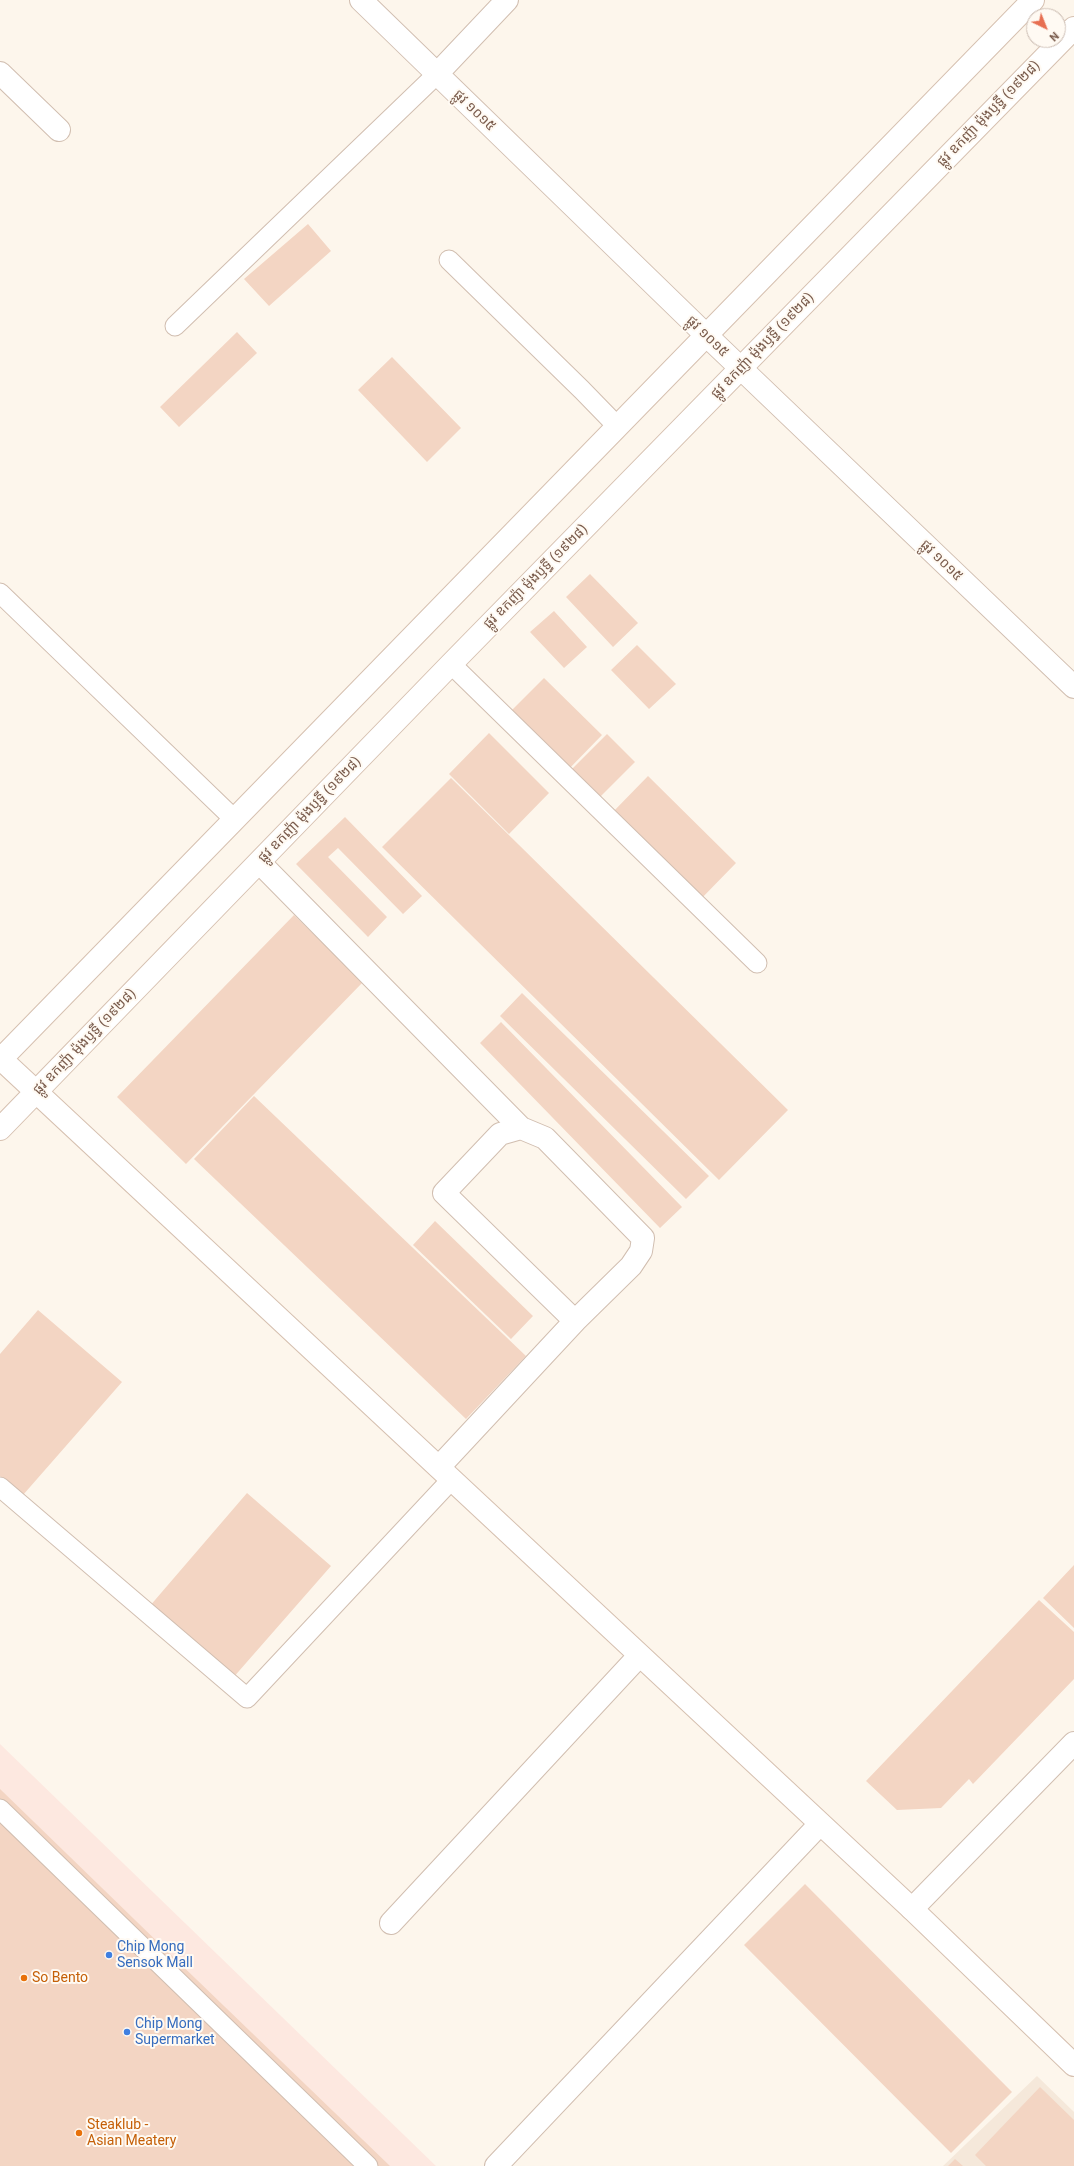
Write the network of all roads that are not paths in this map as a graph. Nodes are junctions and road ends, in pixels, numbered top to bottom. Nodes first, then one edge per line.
1 (361, 0) edge
2 (508, 0) edge
3 (1033, 0) edge
4 (1074, 28) edge
5 (0, 73) edge
6 (436, 75) junction
7 (59, 130) dead end
8 (449, 260) dead end
9 (175, 326) dead end
10 (706, 335) junction
11 (741, 369) junction
12 (617, 426) junction
13 (0, 594) edge
14 (451, 664) junction
15 (1074, 687) edge
16 (234, 819) junction
17 (260, 863) junction
18 (757, 963) dead end
19 (0, 1059) edge
20 (35, 1092) junction
21 (520, 1128) junction
22 (0, 1129) edge
23 (575, 1321) junction
24 (446, 1473) junction
25 (0, 1487) edge
26 (639, 1656) junction
27 (1074, 1743) edge
28 (0, 1809) edge
29 (820, 1824) junction
30 (912, 1909) junction
31 (391, 1923) dead end
32 (1074, 2065) edge
33 (368, 2166) edge
34 (496, 2166) edge

1 - 6 street, ផ្លូវ ១០១៥
2 - 6 street
3 - 10 street
4 - 11 street, ផ្លូវ ឧកញ៉ា ម៉ុងឫទ្ធី (១៩២៨)
5 - 7 street
6 - 9 lane
6 - 10 street, ផ្លូវ ១០១៥
8 - 12 lane
10 - 11 street, ផ្លូវ ១០១៥
10 - 12 street
11 - 14 street, ផ្លូវ ឧកញ៉ា ម៉ុងឫទ្ធី (១៩២៨)
11 - 15 street, ផ្លូវ ១០១៥
12 - 16 street
13 - 16 lane
14 - 17 street, ផ្លូវ ឧកញ៉ា ម៉ុងឫទ្ធី (១៩២៨)
14 - 18 lane
16 - 19 street
17 - 20 street, ផ្លូវ ឧកញ៉ា ម៉ុងឫទ្ធី (១៩២៨)
17 - 21 street
19 - 20 street
20 - 22 street, ផ្លូវ ឧកញ៉ា ម៉ុងឫទ្ធី (១៩២៨)
20 - 24 street
21 - 23 street
21 - 23 street
23 - 24 street
24 - 25 lane
24 - 26 street
26 - 29 street
26 - 31 street
27 - 30 street
28 - 33 lane
29 - 30 street
29 - 34 street
30 - 32 street

